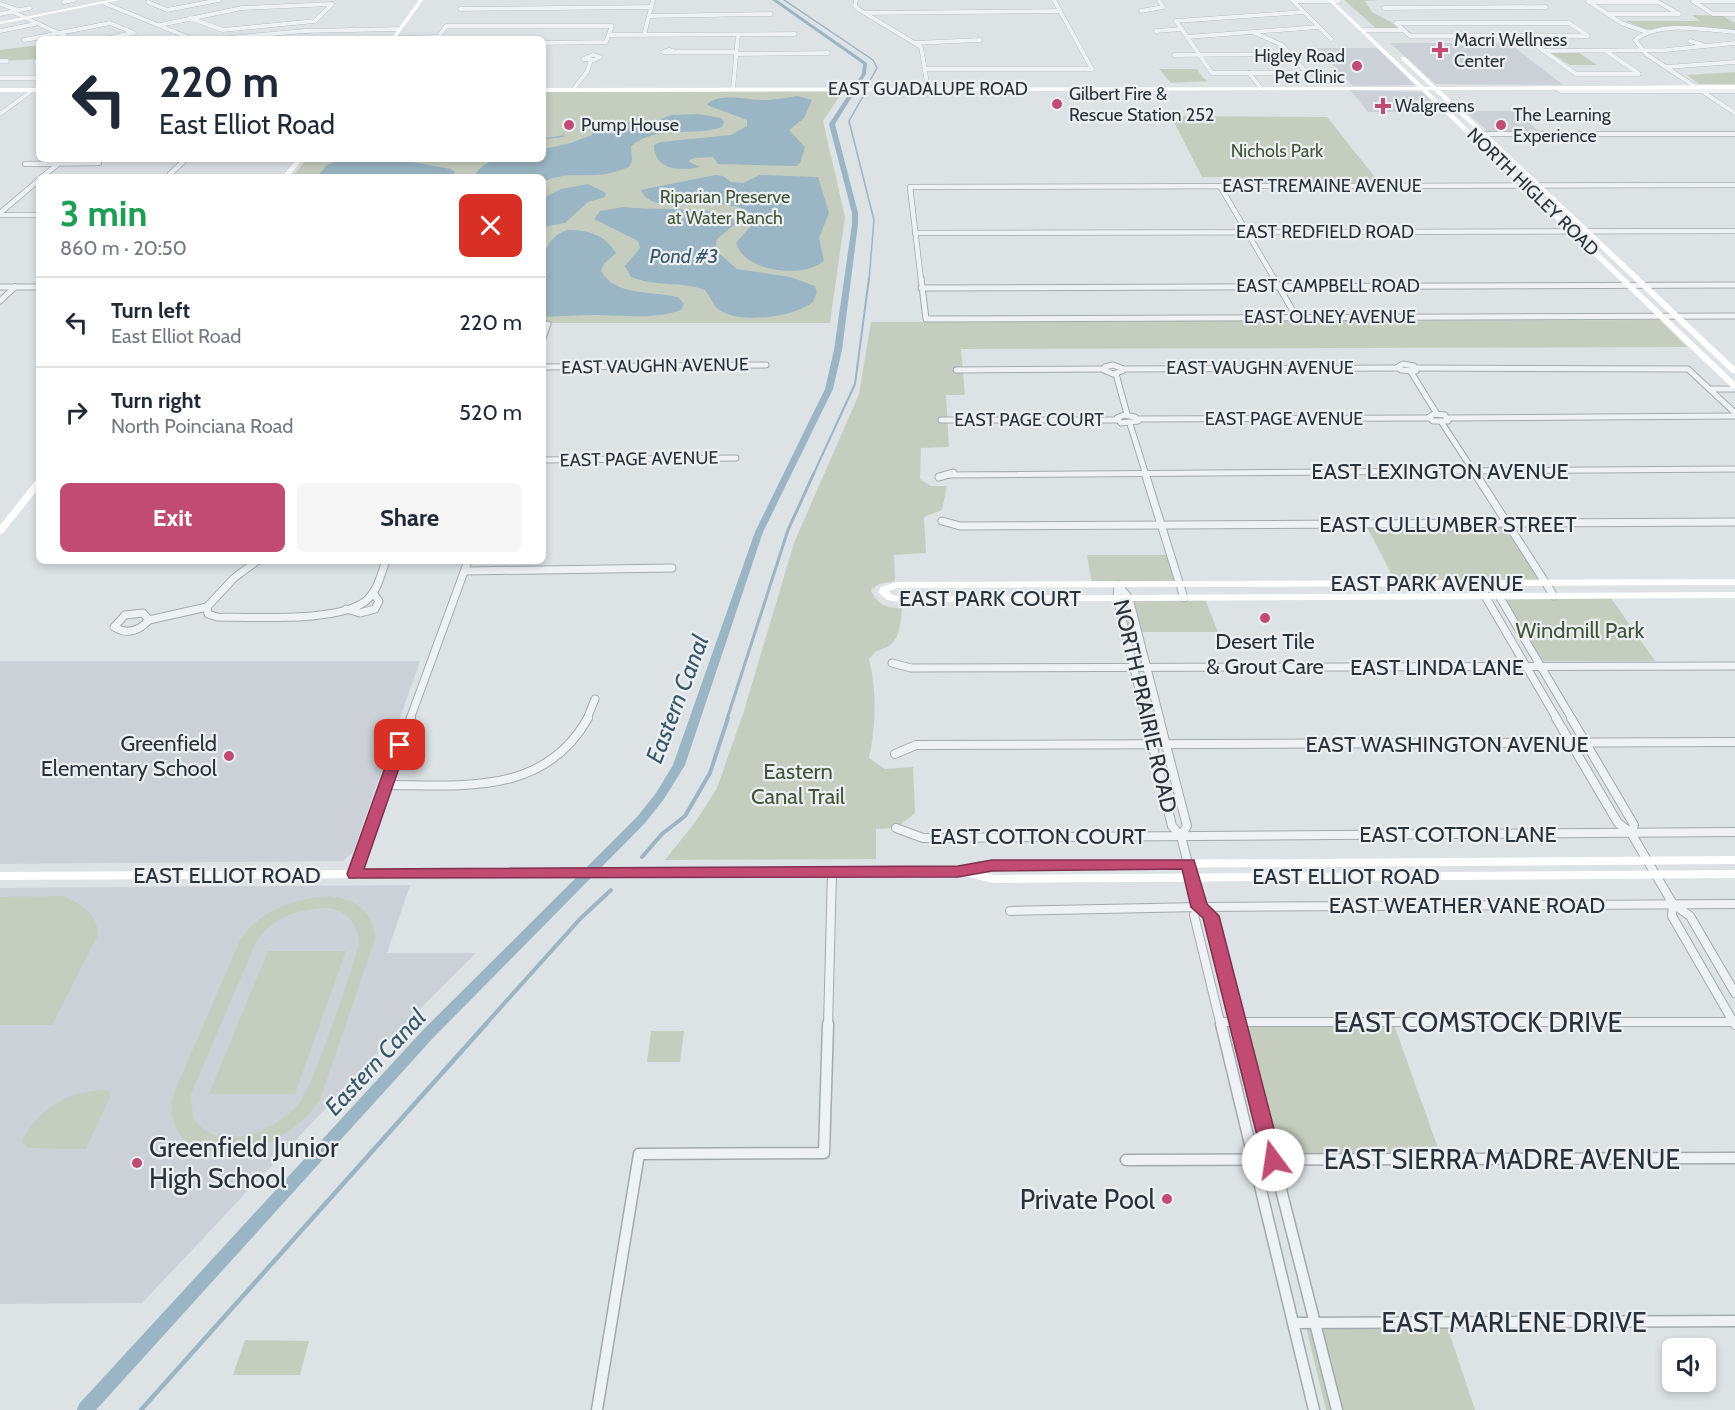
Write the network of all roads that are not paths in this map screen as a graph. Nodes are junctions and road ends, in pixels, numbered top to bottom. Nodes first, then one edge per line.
1 (74, 0) edge
2 (117, 0) edge
3 (159, 0) edge
4 (219, 0) edge
5 (261, 0) edge
6 (421, 0) edge
7 (466, 0) edge
8 (617, 0) edge
9 (653, 0) edge
10 (856, 0) edge
11 (1054, 0) edge
12 (1159, 0) edge
13 (1330, 0) edge
14 (1339, 0) edge
15 (1401, 0) edge
16 (1535, 0) edge
17 (1293, 1) edge
18 (1587, 1) edge
19 (1693, 1) edge
20 (1735, 1) edge
21 (64, 2) dead end
22 (1658, 2) edge
23 (104, 3) junction
24 (0, 4) edge
25 (266, 6) junction
26 (651, 7) junction
27 (30, 8) dead end
28 (615, 8) junction
29 (1384, 8) dead end
30 (1409, 9) junction
31 (1466, 9) junction
32 (19, 11) junction
33 (1059, 11) junction
34 (1141, 11) dead end
35 (13, 12) junction
36 (1304, 12) junction
37 (7, 13) junction
38 (0, 14) edge
39 (771, 14) dead end
40 (865, 14) junction
41 (1735, 14) edge
42 (1608, 15) junction
43 (650, 16) junction
44 (24, 18) junction
45 (190, 18) junction
46 (267, 18) dead end
47 (0, 23) edge
48 (1484, 23) junction
49 (35, 24) junction
50 (160, 24) junction
51 (270, 26) junction
52 (1318, 27) junction
53 (400, 29) junction
54 (1182, 29) junction
55 (1362, 30) junction
56 (1371, 30) junction
57 (1403, 30) junction
58 (0, 31) edge
59 (295, 31) junction
60 (1156, 31) dead end
61 (1648, 32) junction
62 (1735, 32) edge
63 (1254, 33) junction
64 (59, 34) junction
65 (795, 34) dead end
66 (609, 35) junction
67 (644, 35) junction
68 (48, 36) edge
69 (64, 36) edge
70 (120, 36) edge
71 (186, 36) edge
72 (246, 36) edge
73 (294, 36) edge
74 (297, 36) edge
75 (395, 36) edge
76 (439, 36) edge
77 (738, 36) junction
78 (1523, 36) junction
79 (1187, 37) junction
80 (1379, 37) dead end
81 (1331, 39) dead end
82 (980, 40) dead end
83 (1690, 41) dead end
84 (546, 43) edge
85 (915, 43) junction
86 (1735, 43) edge
87 (1704, 46) junction
88 (1383, 49) junction
89 (1393, 49) dead end
90 (1543, 51) junction
91 (1605, 51) junction
92 (1641, 51) junction
93 (675, 52) dead end
94 (736, 53) junction
95 (828, 53) dead end
96 (1292, 54) junction
97 (1174, 55) dead end
98 (1199, 55) junction
99 (1400, 55) dead end
100 (591, 60) dead end
101 (7, 61) dead end
102 (0, 62) edge
103 (1735, 62) edge
104 (1665, 67) junction
105 (926, 69) junction
106 (1251, 73) junction
107 (0, 78) edge
108 (36, 78) edge
109 (1261, 88) junction
110 (1424, 88) junction
111 (1436, 88) junction
112 (733, 89) junction
113 (928, 89) junction
114 (1700, 89) junction
115 (1735, 89) edge
116 (0, 90) edge
117 (36, 90) edge
118 (546, 90) edge
119 (577, 90) junction
120 (574, 98) dead end
121 (1735, 113) edge
122 (0, 114) edge
123 (1473, 134) junction
124 (1484, 134) junction
125 (1735, 134) edge
126 (183, 162) edge
127 (298, 162) edge
128 (99, 163) dead end
129 (26, 164) dead end
130 (58, 164) junction
131 (46, 174) edge
132 (170, 174) dead end
133 (288, 174) edge
134 (36, 182) edge
135 (1526, 185) junction
136 (1539, 185) junction
137 (1735, 185) edge
138 (1220, 186) junction
139 (0, 214) edge
140 (36, 215) edge
141 (1587, 231) junction
142 (1735, 231) edge
143 (1246, 232) junction
144 (1574, 232) junction
145 (915, 233) junction
146 (1630, 285) junction
147 (1644, 285) junction
148 (1735, 285) edge
149 (1279, 286) junction
150 (0, 287) edge
151 (15, 287) junction
152 (36, 287) edge
153 (921, 288) junction
154 (0, 301) edge
155 (1294, 313) dead end
156 (1663, 316) junction
157 (1678, 316) junction
158 (1735, 316) edge
159 (548, 324) dead end
160 (546, 330) edge
161 (766, 365) dead end
162 (546, 367) edge
163 (1398, 368) junction
164 (1417, 368) junction
165 (1103, 369) junction
166 (1122, 369) junction
167 (956, 370) dead end
168 (1735, 371) edge
169 (1411, 372) junction
170 (1116, 374) junction
171 (1735, 387) edge
172 (1712, 389) junction
173 (1127, 414) junction
174 (1437, 414) junction
175 (1735, 414) edge
176 (1430, 418) junction
177 (1138, 419) junction
178 (941, 420) dead end
179 (1118, 420) junction
180 (1445, 420) junction
181 (1130, 424) junction
182 (736, 458) dead end
183 (546, 460) edge
184 (1735, 469) edge
185 (1474, 471) junction
186 (1145, 472) junction
187 (939, 477) dead end
188 (36, 488) edge
189 (942, 521) dead end
190 (1735, 522) edge
191 (1508, 524) junction
192 (1161, 525) junction
193 (0, 531) edge
194 (254, 564) edge
195 (385, 564) edge
196 (467, 564) edge
197 (672, 568) dead end
198 (465, 571) junction
199 (1735, 582) edge
200 (1484, 583) junction
201 (1546, 583) junction
202 (1179, 584) junction
203 (1118, 585) junction
204 (373, 593) junction
205 (1735, 595) edge
206 (1485, 596) junction
207 (1499, 596) junction
208 (1554, 596) junction
209 (1123, 598) junction
210 (1184, 598) junction
211 (346, 609) junction
212 (207, 611) junction
213 (149, 620) dead end
214 (892, 663) dead end
215 (1527, 666) junction
216 (1540, 666) junction
217 (1735, 666) edge
218 (1140, 668) junction
219 (595, 699) dead end
220 (1735, 742) edge
221 (1572, 743) junction
222 (1586, 743) junction
223 (1160, 745) junction
224 (895, 754) dead end
225 (386, 785) junction
226 (896, 828) dead end
227 (1735, 832) edge
228 (1631, 833) junction
229 (1181, 836) junction
230 (1735, 860) edge
231 (1652, 868) junction
232 (1190, 871) junction
233 (832, 872) junction
234 (354, 874) junction
235 (1735, 874) edge
236 (0, 876) edge
237 (1673, 904) junction
238 (1735, 904) edge
239 (1199, 907) junction
240 (1010, 911) dead end
241 (1735, 993) edge
242 (1220, 1022) junction
243 (1239, 1022) junction
244 (1735, 1023) edge
245 (1735, 1158) edge
246 (1126, 1160) dead end
247 (1253, 1160) junction
248 (1273, 1160) junction
249 (1735, 1321) edge
250 (1293, 1323) junction
251 (1316, 1323) junction
252 (597, 1410) edge
253 (1314, 1410) edge
254 (1338, 1410) edge

1 - 21 street
2 - 23 main road
3 - 4 street
5 - 25 street
6 - 53 main road
7 - 28 street
8 - 28 street
9 - 26 street
10 - 40 street
11 - 33 street
12 - 34 street
13 - 14 street
13 - 17 street
13 - 55 main road, NORTH HIGLEY ROAD
14 - 56 main road
15 - 30 street
16 - 31 street
17 - 36 street
18 - 22 street
18 - 42 street
19 - 20 street
19 - 41 street
22 - 42 street
23 - 44 main road
23 - 50 street
24 - 32 street
25 - 45 street
25 - 51 street
26 - 28 street
26 - 43 street
27 - 32 street
29 - 30 street
30 - 31 street
31 - 48 street
32 - 35 street
33 - 40 street
33 - 105 street
35 - 37 street
35 - 44 street
36 - 52 street
36 - 54 street
37 - 38 street
37 - 44 street
39 - 43 street
40 - 85 street
42 - 61 street
43 - 67 street
44 - 47 main road
44 - 49 street
45 - 50 street
45 - 51 street
46 - 51 street
48 - 57 street
48 - 78 street
49 - 58 street
49 - 64 street
50 - 71 street
52 - 63 street
52 - 81 street
53 - 59 street
53 - 75 main road
54 - 60 street
54 - 79 street
55 - 56 street
55 - 88 main road, NORTH HIGLEY ROAD
56 - 57 street
56 - 80 main road
57 - 78 street
59 - 72 street
59 - 73 street
59 - 74 street
61 - 62 street
61 - 92 street
63 - 79 street
63 - 96 street
64 - 68 street
64 - 69 street
64 - 70 street
65 - 77 street
66 - 67 street
66 - 76 street
66 - 84 street
67 - 77 street
77 - 94 street
78 - 90 street
79 - 98 street
82 - 85 street
83 - 87 street
85 - 105 street
86 - 87 street
87 - 92 street
88 - 89 main road
88 - 110 main road, NORTH HIGLEY ROAD
90 - 91 street
90 - 91 street
91 - 92 street
92 - 104 street
93 - 94 street
94 - 95 street
94 - 112 street
96 - 98 street
96 - 106 street
97 - 98 street
98 - 106 street
99 - 111 main road, NORTH HIGLEY ROAD
100 - 119 street
101 - 102 street
103 - 104 street
104 - 114 street
105 - 113 street
106 - 109 street
107 - 108 street
109 - 110 main road, EAST GUADALUPE ROAD
109 - 113 main road, EAST GUADALUPE ROAD
110 - 111 main road, EAST GUADALUPE ROAD
110 - 123 main road, NORTH HIGLEY ROAD
111 - 114 main road, EAST GUADALUPE ROAD
111 - 124 main road, NORTH HIGLEY ROAD
112 - 113 main road, EAST GUADALUPE ROAD
112 - 119 main road, EAST GUADALUPE ROAD
114 - 115 main road, EAST GUADALUPE ROAD
114 - 121 street
116 - 117 main road
117 - 122 street
118 - 119 main road, EAST GUADALUPE ROAD
119 - 120 street
123 - 124 street
123 - 135 main road, NORTH HIGLEY ROAD
124 - 125 street
124 - 136 main road, NORTH HIGLEY ROAD
126 - 132 street
127 - 133 main road
128 - 130 street
129 - 130 street
130 - 131 street
134 - 139 street
135 - 136 street, EAST TREMAINE AVENUE
135 - 138 street, EAST TREMAINE AVENUE
135 - 144 main road, NORTH HIGLEY ROAD
136 - 137 street, EAST TREMAINE AVENUE
136 - 141 main road, NORTH HIGLEY ROAD
138 - 143 street
138 - 145 street, EAST TREMAINE AVENUE
139 - 140 street
141 - 142 street, EAST REDFIELD ROAD
141 - 144 street, EAST REDFIELD ROAD
141 - 147 main road, NORTH HIGLEY ROAD
143 - 144 street, EAST REDFIELD ROAD
143 - 145 street, EAST REDFIELD ROAD
143 - 149 street
144 - 146 main road, NORTH HIGLEY ROAD
145 - 153 street
146 - 147 street, EAST CAMPBELL ROAD
146 - 149 street, EAST CAMPBELL ROAD
146 - 156 main road, NORTH HIGLEY ROAD
147 - 148 street, EAST CAMPBELL ROAD
147 - 157 main road, NORTH HIGLEY ROAD
149 - 153 street, EAST CAMPBELL ROAD
149 - 155 street
150 - 151 street
151 - 152 street
151 - 154 street
153 - 156 street, EAST OLNEY AVENUE
156 - 157 street, EAST OLNEY AVENUE
156 - 171 main road, NORTH HIGLEY ROAD
157 - 158 street, EAST OLNEY AVENUE
157 - 168 main road, NORTH HIGLEY ROAD
159 - 160 street
161 - 162 street, EAST VAUGHN AVENUE
163 - 164 street, EAST VAUGHN AVENUE
163 - 166 street, EAST VAUGHN AVENUE
163 - 169 street, EAST VAUGHN AVENUE
164 - 169 street
164 - 172 street, EAST VAUGHN AVENUE
165 - 166 street, EAST VAUGHN AVENUE
165 - 167 street, EAST VAUGHN AVENUE
165 - 170 street
166 - 170 street
169 - 174 street
170 - 173 street
171 - 172 street
172 - 175 street
173 - 177 street, EAST PAGE AVENUE
173 - 179 street
174 - 176 street, EAST PAGE AVENUE
174 - 180 street, EAST PAGE AVENUE
175 - 180 street, EAST PAGE AVENUE
176 - 177 street, EAST PAGE AVENUE
176 - 180 street, EAST PAGE AVENUE
177 - 181 street
178 - 179 street, EAST PAGE COURT
179 - 181 street
180 - 185 street
181 - 186 street
182 - 183 street, EAST PAGE AVENUE
184 - 185 street, EAST LEXINGTON AVENUE
185 - 186 street, EAST LEXINGTON AVENUE
185 - 191 street
186 - 187 street, EAST LEXINGTON AVENUE
186 - 192 street
188 - 193 main road
189 - 192 street, EAST CULLUMBER STREET
190 - 191 street, EAST CULLUMBER STREET
191 - 192 street, EAST CULLUMBER STREET
191 - 201 street
192 - 202 street
194 - 212 street
195 - 204 street
196 - 198 street
197 - 198 street
198 - 225 street
199 - 201 main road, EAST PARK AVENUE
200 - 201 main road, EAST PARK AVENUE
200 - 202 main road, EAST PARK AVENUE
200 - 206 street
200 - 207 street
201 - 208 street
202 - 203 main road, EAST PARK AVENUE
202 - 210 street
203 - 209 street, NORTH PRAIRIE ROAD
203 - 209 street, NORTH PRAIRIE ROAD
203 - 209 main road, EAST PARK COURT
204 - 211 street
204 - 211 street
205 - 208 main road, EAST PARK AVENUE
206 - 207 main road, EAST PARK AVENUE
206 - 210 main road, EAST PARK AVENUE
206 - 215 street
207 - 208 main road, EAST PARK AVENUE
207 - 216 street
209 - 210 main road, EAST PARK AVENUE
209 - 218 street, NORTH PRAIRIE ROAD
209 - 218 street, NORTH PRAIRIE ROAD
211 - 212 street
212 - 213 street
214 - 218 street, EAST LINDA LANE
215 - 216 street, EAST LINDA LANE
215 - 218 street, EAST LINDA LANE
215 - 221 street
216 - 217 street, EAST LINDA LANE
216 - 222 street
218 - 223 street, NORTH PRAIRIE ROAD
218 - 223 street, NORTH PRAIRIE ROAD
219 - 225 street
220 - 222 street, EAST WASHINGTON AVENUE
221 - 222 street, EAST WASHINGTON AVENUE
221 - 223 street, EAST WASHINGTON AVENUE
221 - 228 street
222 - 228 street
223 - 224 street, EAST WASHINGTON AVENUE
223 - 229 street, NORTH PRAIRIE ROAD
223 - 229 street, NORTH PRAIRIE ROAD
225 - 234 street
226 - 229 street, EAST COTTON COURT
227 - 228 street, EAST COTTON LANE
228 - 229 street, EAST COTTON LANE
228 - 231 street
229 - 232 street, NORTH PRAIRIE ROAD
230 - 231 main road, EAST ELLIOT ROAD
231 - 232 main road, EAST ELLIOT ROAD
231 - 235 main road, EAST ELLIOT ROAD
231 - 237 street
232 - 233 main road, EAST ELLIOT ROAD
232 - 239 street, NORTH PRAIRIE ROAD
233 - 234 main road, EAST ELLIOT ROAD
233 - 252 street
234 - 236 main road, EAST ELLIOT ROAD
237 - 238 street, EAST WEATHER VANE ROAD
237 - 239 street, EAST WEATHER VANE ROAD
237 - 241 street
237 - 244 street
239 - 240 street, EAST WEATHER VANE ROAD
239 - 242 street
239 - 243 street
242 - 243 street, EAST COMSTOCK DRIVE
242 - 247 street
243 - 244 street, EAST COMSTOCK DRIVE
243 - 248 street
245 - 248 street, EAST SIERRA MADRE AVENUE
246 - 247 street, EAST SIERRA MADRE AVENUE
247 - 248 street, EAST SIERRA MADRE AVENUE
247 - 250 street
248 - 251 street
249 - 251 street, EAST MARLENE DRIVE
250 - 251 street, EAST MARLENE DRIVE
250 - 253 street
251 - 254 street

